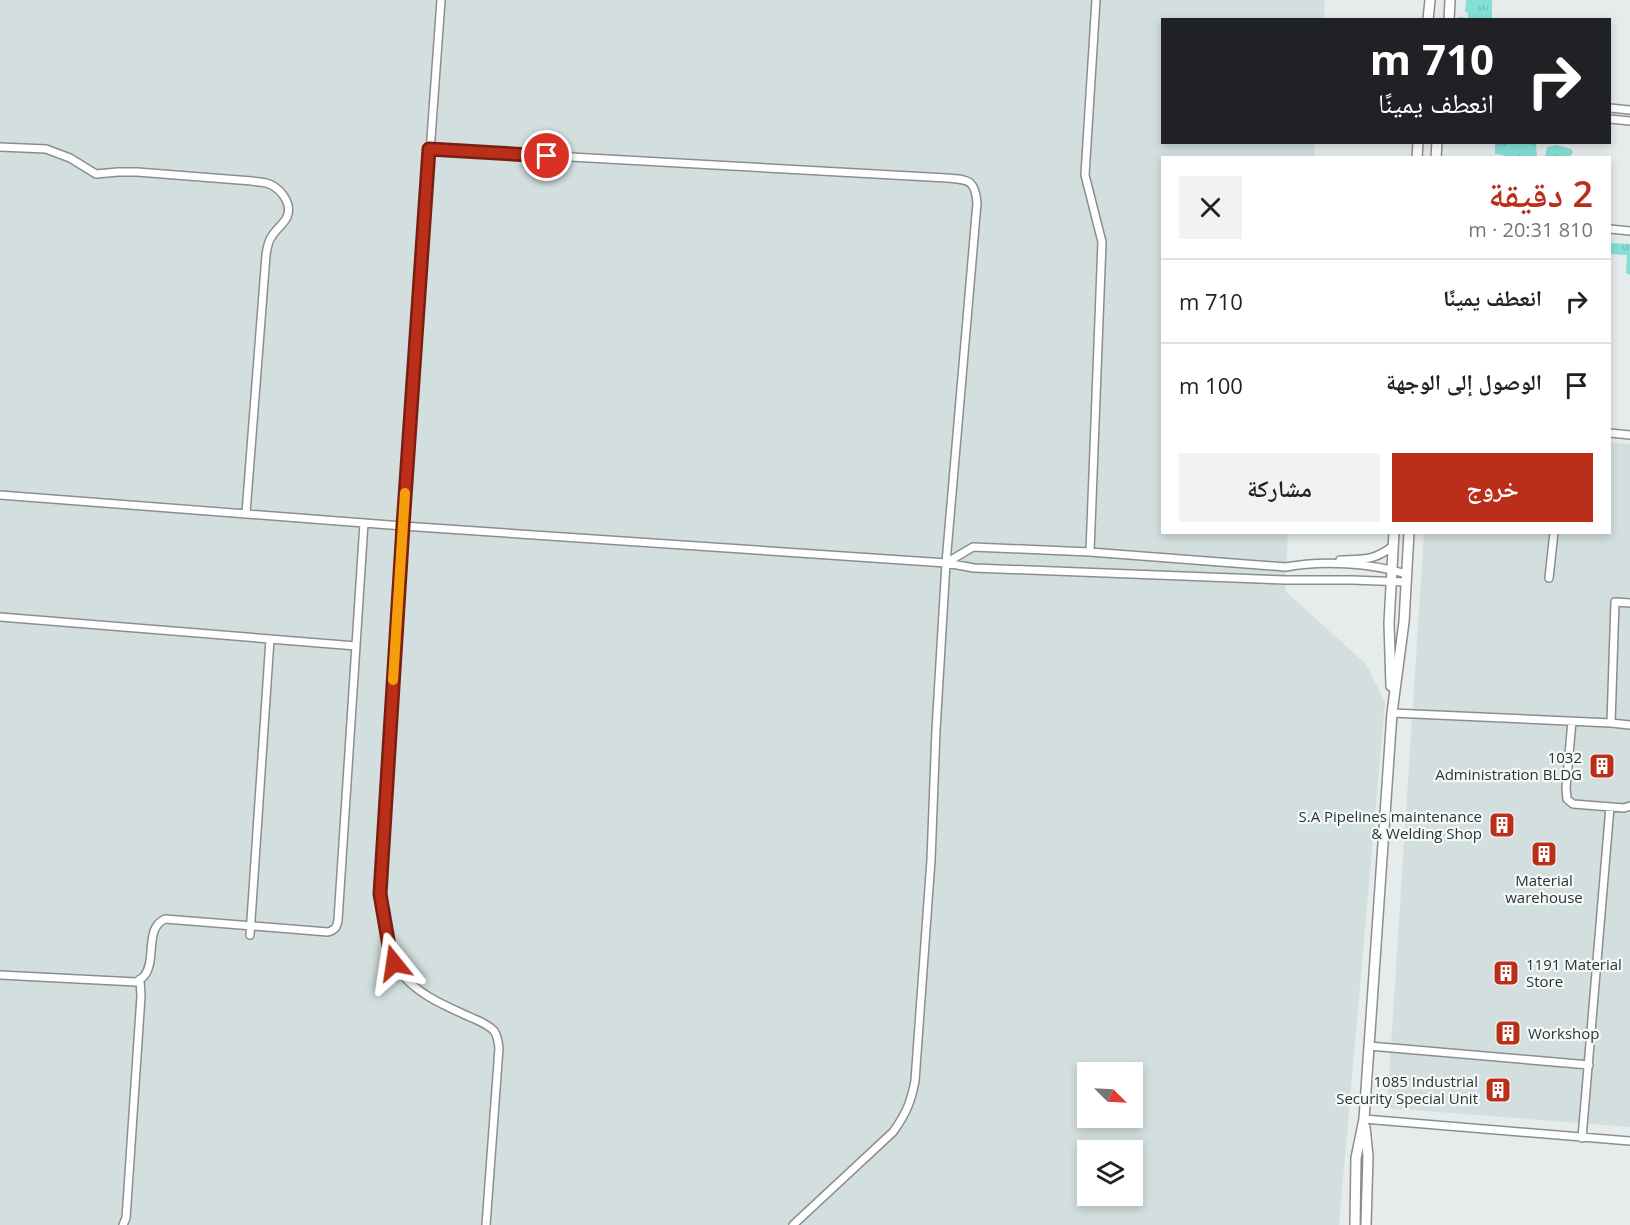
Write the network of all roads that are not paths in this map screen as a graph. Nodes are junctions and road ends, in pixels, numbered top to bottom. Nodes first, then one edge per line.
1 (441, 0) edge
2 (1096, 0) edge
3 (1430, 0) edge
4 (1450, 0) edge
5 (1428, 18) edge
6 (1449, 18) edge
7 (1611, 108) edge
8 (1630, 110) edge
9 (1611, 119) edge
10 (1630, 121) edge
11 (0, 147) edge
12 (429, 149) junction
13 (1611, 229) edge
14 (1630, 231) edge
15 (1611, 434) edge
16 (1630, 435) edge
17 (0, 495) edge
18 (246, 513) junction
19 (364, 523) junction
20 (403, 526) junction
21 (1394, 534) edge
22 (1409, 534) edge
23 (1554, 534) edge
24 (1393, 546) junction
25 (1090, 552) junction
26 (1308, 562) junction
27 (946, 563) junction
28 (1392, 569) junction
29 (1406, 578) junction
30 (1549, 578) dead end
31 (1391, 582) junction
32 (1630, 603) edge
33 (0, 617) edge
34 (270, 639) junction
35 (356, 646) junction
36 (1392, 713) junction
37 (1572, 721) junction
38 (1611, 723) junction
39 (1630, 725) edge
40 (1630, 806) edge
41 (1610, 807) junction
42 (251, 925) junction
43 (250, 935) dead end
44 (0, 975) edge
45 (141, 979) junction
46 (1369, 1046) junction
47 (1589, 1065) junction
48 (1364, 1119) junction
49 (1582, 1138) junction
50 (1630, 1141) edge
51 (123, 1225) edge
52 (486, 1225) edge
53 (793, 1225) edge
54 (1356, 1225) edge
55 (1366, 1225) edge

1 - 12 street
2 - 25 street
3 - 5 street
4 - 6 street
7 - 8 street
9 - 10 street
11 - 18 street
12 - 20 street
12 - 27 street
13 - 14 street
15 - 16 street
17 - 18 street
18 - 19 street
19 - 20 street
19 - 35 street
20 - 27 street
20 - 52 street
21 - 24 street
22 - 29 street
23 - 30 street
24 - 26 street
24 - 28 street
25 - 26 street
25 - 27 street
26 - 28 street
27 - 31 street
27 - 53 street
28 - 29 street
28 - 31 street
29 - 31 street
29 - 36 street
31 - 36 street
32 - 38 street
33 - 34 street
34 - 35 street
34 - 42 street
35 - 42 street
36 - 37 street
36 - 46 street
37 - 38 street
37 - 41 street
38 - 39 street
40 - 41 street
41 - 47 street
42 - 43 street
42 - 45 street
44 - 45 street
45 - 51 street
46 - 47 street
46 - 48 street
47 - 49 street
48 - 49 street
48 - 54 street
48 - 55 street
49 - 50 street

